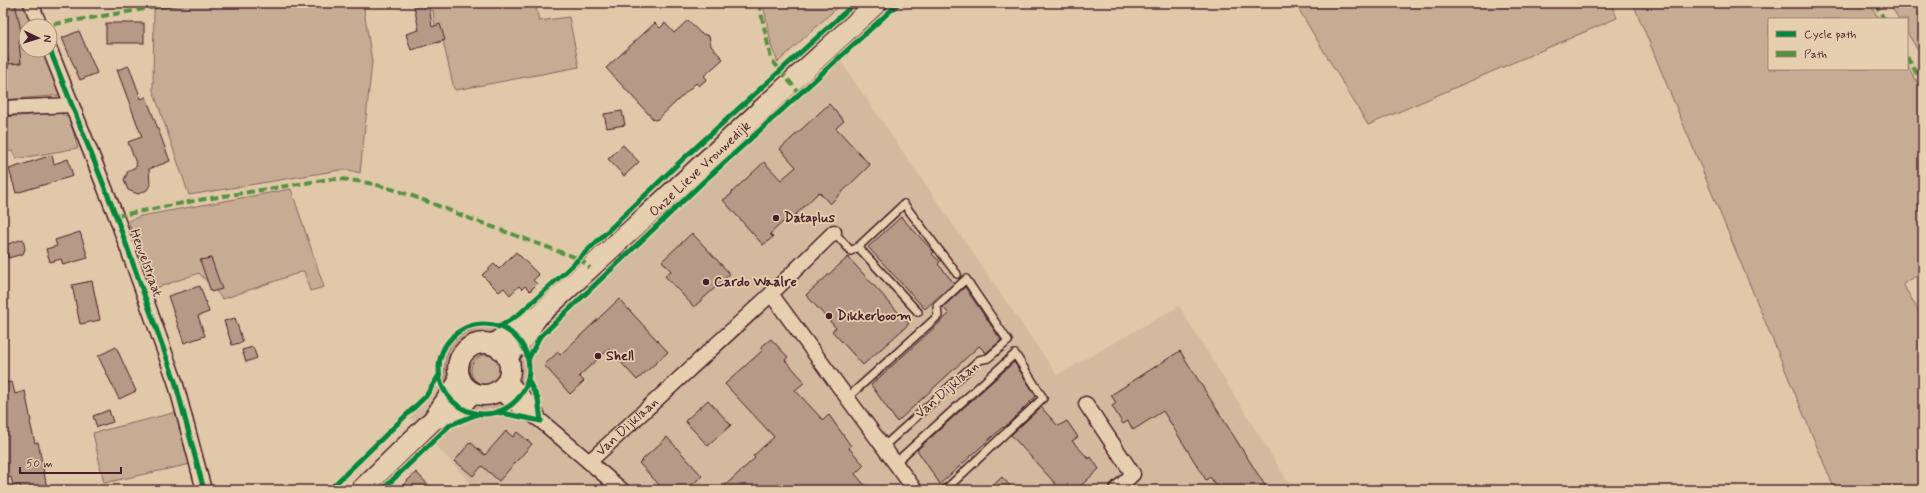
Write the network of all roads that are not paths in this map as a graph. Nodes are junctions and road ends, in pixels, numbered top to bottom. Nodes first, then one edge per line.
1 (31, 3) edge
2 (877, 3) edge
3 (37, 18) edge
4 (53, 58) edge
5 (71, 105) junction
6 (3, 108) edge
7 (834, 232) joint
8 (858, 247) junction
9 (957, 274) dead end
10 (771, 294) junction
11 (918, 312) dead end
12 (501, 351) junction
13 (503, 386) junction
14 (466, 387) junction
15 (847, 398) junction
16 (1086, 404) dead end
17 (883, 446) junction
18 (589, 462) junction
19 (895, 463) junction
20 (204, 490) edge
21 (361, 490) edge
22 (622, 490) edge
23 (915, 490) edge
24 (945, 490) edge
25 (1116, 490) edge

1 - 3 street
2 - 12 main road, Onze Lieve Vrouwedijk
4 - 5 street, Heuvelstraat
5 - 6 street
5 - 20 street, Heuvelstraat
7 - 8 lane, Van Dijklaan
7 - 10 street, Van Dijklaan
8 - 9 lane
8 - 11 lane, Van Dijklaan
10 - 15 street
10 - 18 street, Van Dijklaan
12 - 13 main road
12 - 14 main road
13 - 14 main road
13 - 18 street, Van Dijklaan
14 - 21 main road
15 - 17 street
15 - 17 lane, Van Dijklaan
16 - 25 street
17 - 19 street
18 - 22 street, Van Dijklaan
19 - 23 street
19 - 24 lane, Van Dijklaan

